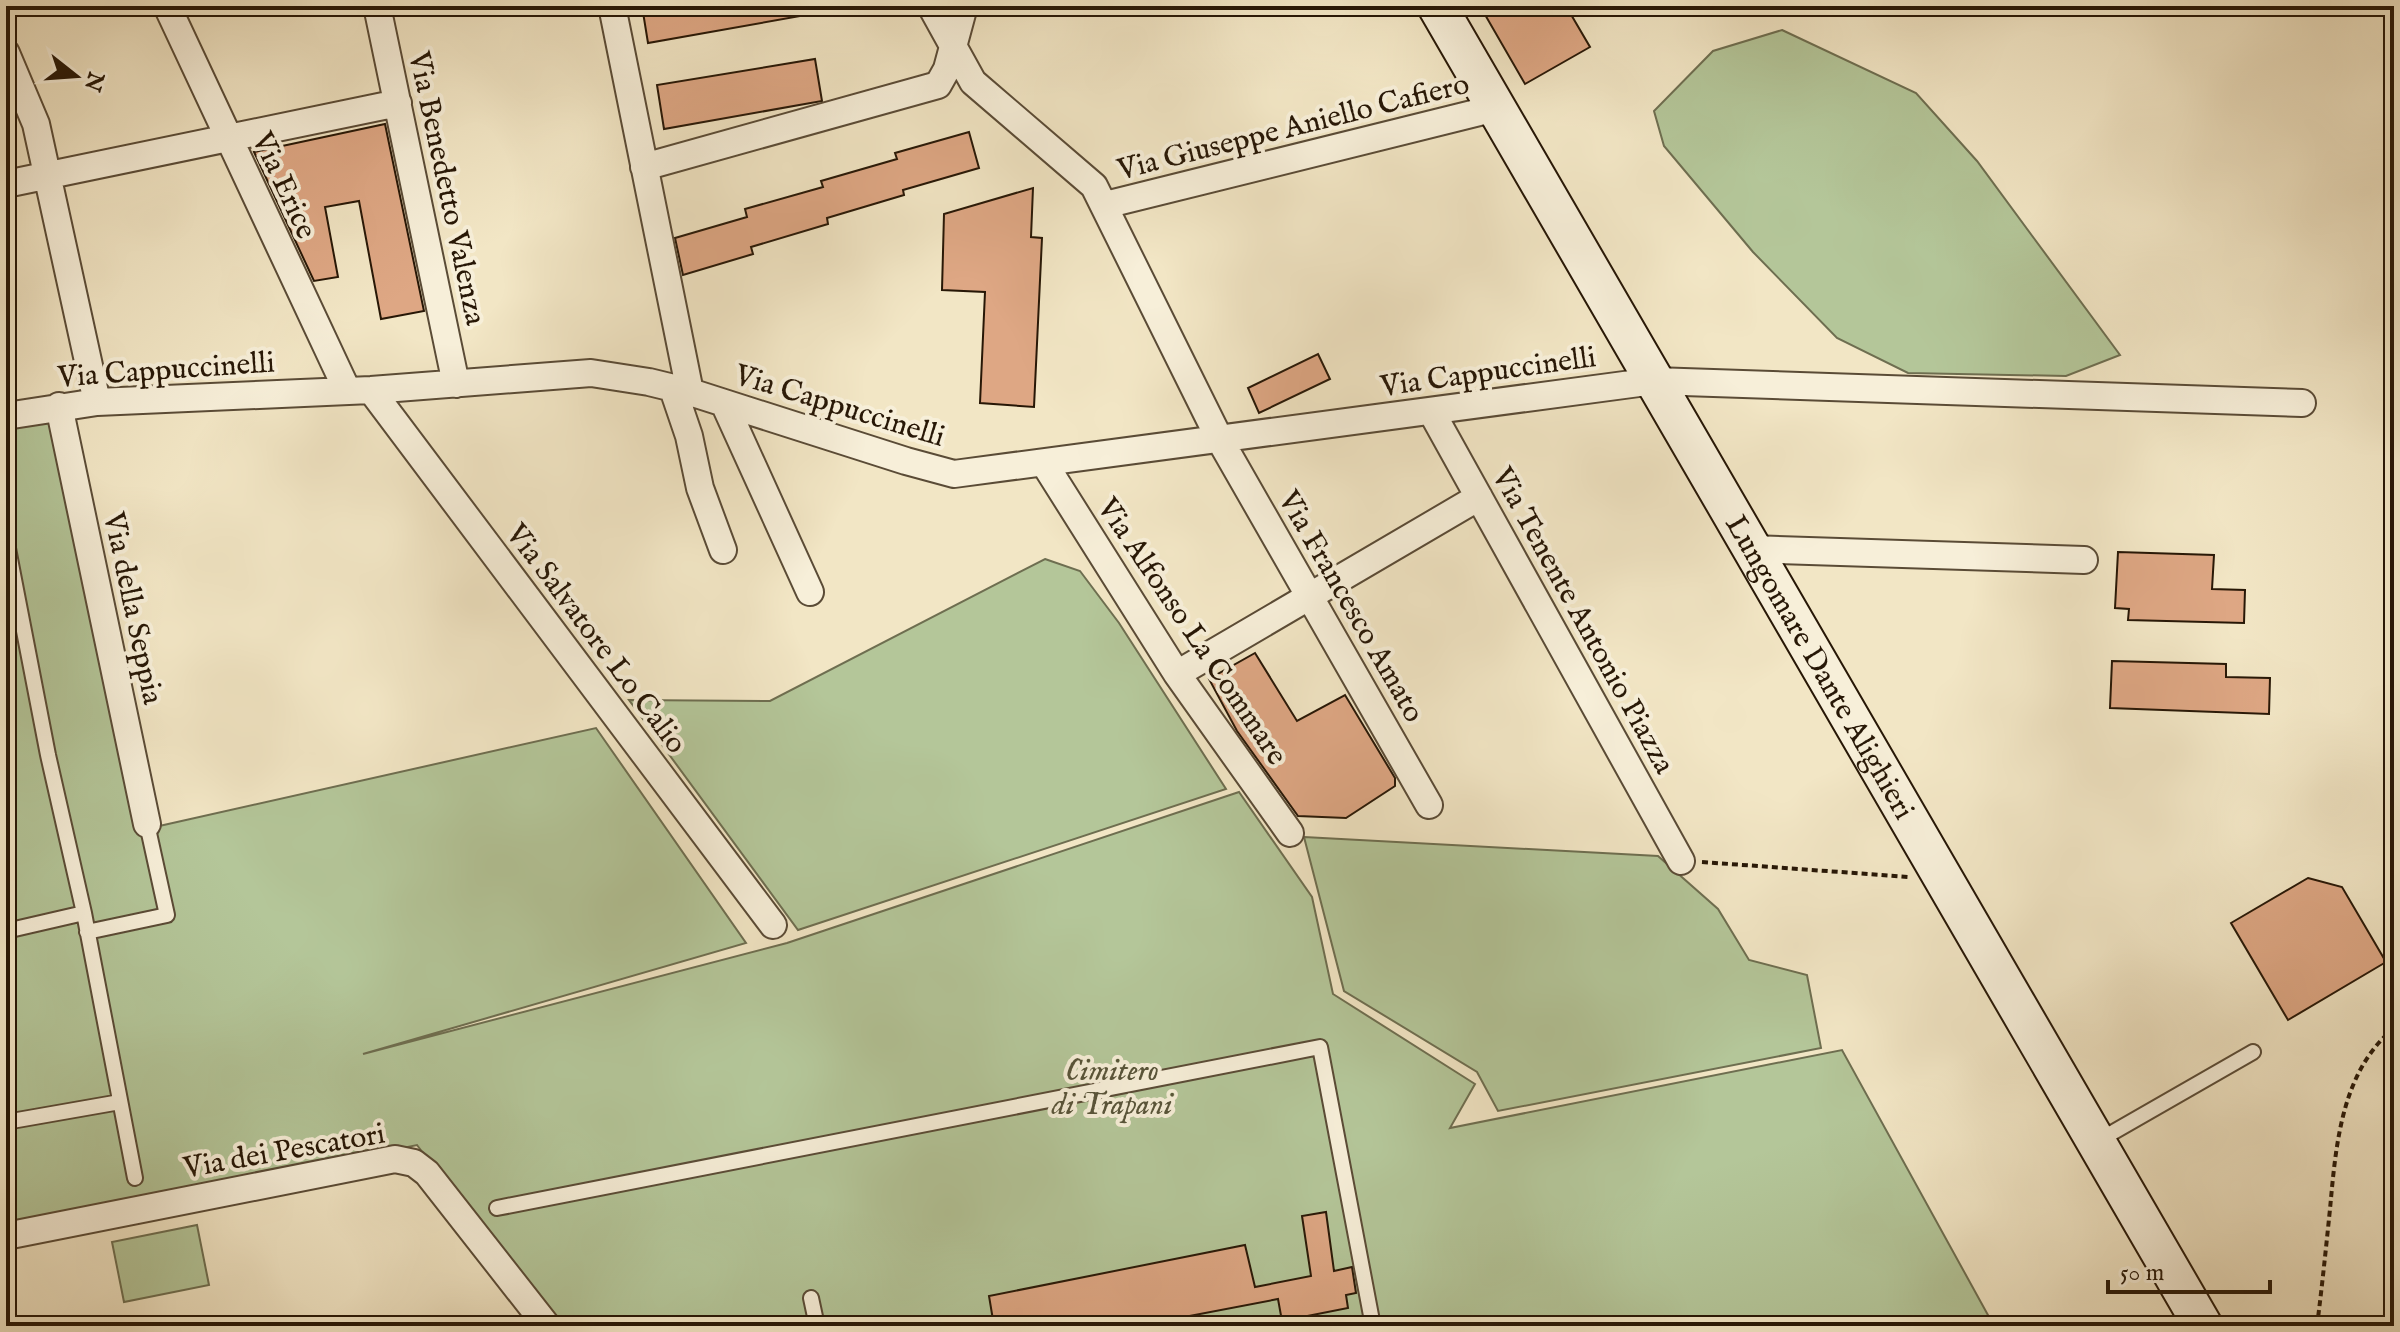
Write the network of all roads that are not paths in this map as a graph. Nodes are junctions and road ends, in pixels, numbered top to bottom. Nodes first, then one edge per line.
1 (167, 6) edge
2 (377, 6) edge
3 (612, 6) edge
4 (931, 6) edge
5 (964, 6) edge
6 (1437, 6) edge
7 (953, 49) junction
8 (6, 53) edge
9 (398, 103) junction
10 (1496, 108) junction
11 (228, 138) junction
12 (644, 167) junction
13 (47, 176) junction
14 (6, 184) edge
15 (1105, 205) junction
16 (1654, 381) junction
17 (456, 384) junction
18 (359, 390) junction
19 (681, 390) junction
20 (97, 402) junction
21 (724, 403) junction
22 (2302, 403) dead end
23 (59, 406) junction
24 (1431, 411) junction
25 (6, 416) edge
26 (1220, 440) junction
27 (1044, 463) junction
28 (1479, 497) junction
29 (6, 538) edge
30 (1751, 549) junction
31 (723, 550) dead end
32 (2084, 560) dead end
33 (15, 568) edge
34 (810, 592) dead end
35 (1309, 596) junction
36 (1177, 674) junction
37 (1429, 805) dead end
38 (147, 824) joint
39 (1290, 833) dead end
40 (1681, 861) road end
41 (84, 913) junction
42 (773, 925) dead end
43 (6, 931) edge
44 (87, 932) junction
45 (2253, 1052) dead end
46 (120, 1102) junction
47 (6, 1122) edge
48 (2095, 1142) junction
49 (135, 1178) dead end
50 (497, 1208) dead end
51 (6, 1236) edge
52 (811, 1298) dead end
53 (547, 1326) edge
54 (817, 1326) edge
55 (1373, 1326) edge
56 (2203, 1326) edge

1 - 11 street, Via Erice
2 - 9 street, Via Benedetto Valenza
3 - 12 street
4 - 7 street
5 - 7 street
6 - 10 main road, Lungomare Dante Alighieri
7 - 12 street
7 - 15 street
8 - 13 street
9 - 11 street
9 - 17 street, Via Benedetto Valenza
10 - 15 street, Via Giuseppe Aniello Cafiero
10 - 16 main road, Lungomare Dante Alighieri
11 - 13 street
11 - 18 street, Via Erice
12 - 19 street
13 - 14 street
13 - 20 street
15 - 26 street, Via Francesco Amato
16 - 22 street, Via Cappuccinelli
16 - 24 street, Via Cappuccinelli
16 - 30 main road, Lungomare Dante Alighieri
17 - 18 street, Via Cappuccinelli
17 - 19 street, Via Cappuccinelli
18 - 20 street, Via Cappuccinelli
18 - 42 street, Via Salvatore Lo Calio
19 - 21 street, Via Cappuccinelli
19 - 31 street
20 - 23 street, Via Cappuccinelli
21 - 27 street, Via Cappuccinelli
21 - 34 street
23 - 25 street, Via Cappuccinelli
23 - 38 street, Via della Seppia
24 - 26 street, Via Cappuccinelli
24 - 28 street, Via Tenente Antonio Piazza
26 - 27 street, Via Cappuccinelli
26 - 35 street, Via Francesco Amato
27 - 36 street, Via Alfonso La Commare
28 - 35 street
28 - 40 street, Via Tenente Antonio Piazza
29 - 33 lane
30 - 32 street
30 - 48 main road, Lungomare Dante Alighieri
33 - 41 lane
35 - 36 street
35 - 37 street, Via Francesco Amato
36 - 39 street, Via Alfonso La Commare
38 - 44 lane
41 - 43 lane
41 - 44 lane
44 - 46 lane
45 - 48 lane
46 - 47 lane
46 - 49 lane
48 - 56 main road, Lungomare Dante Alighieri
50 - 55 lane
51 - 53 street, Via dei Pescatori
52 - 54 lane

